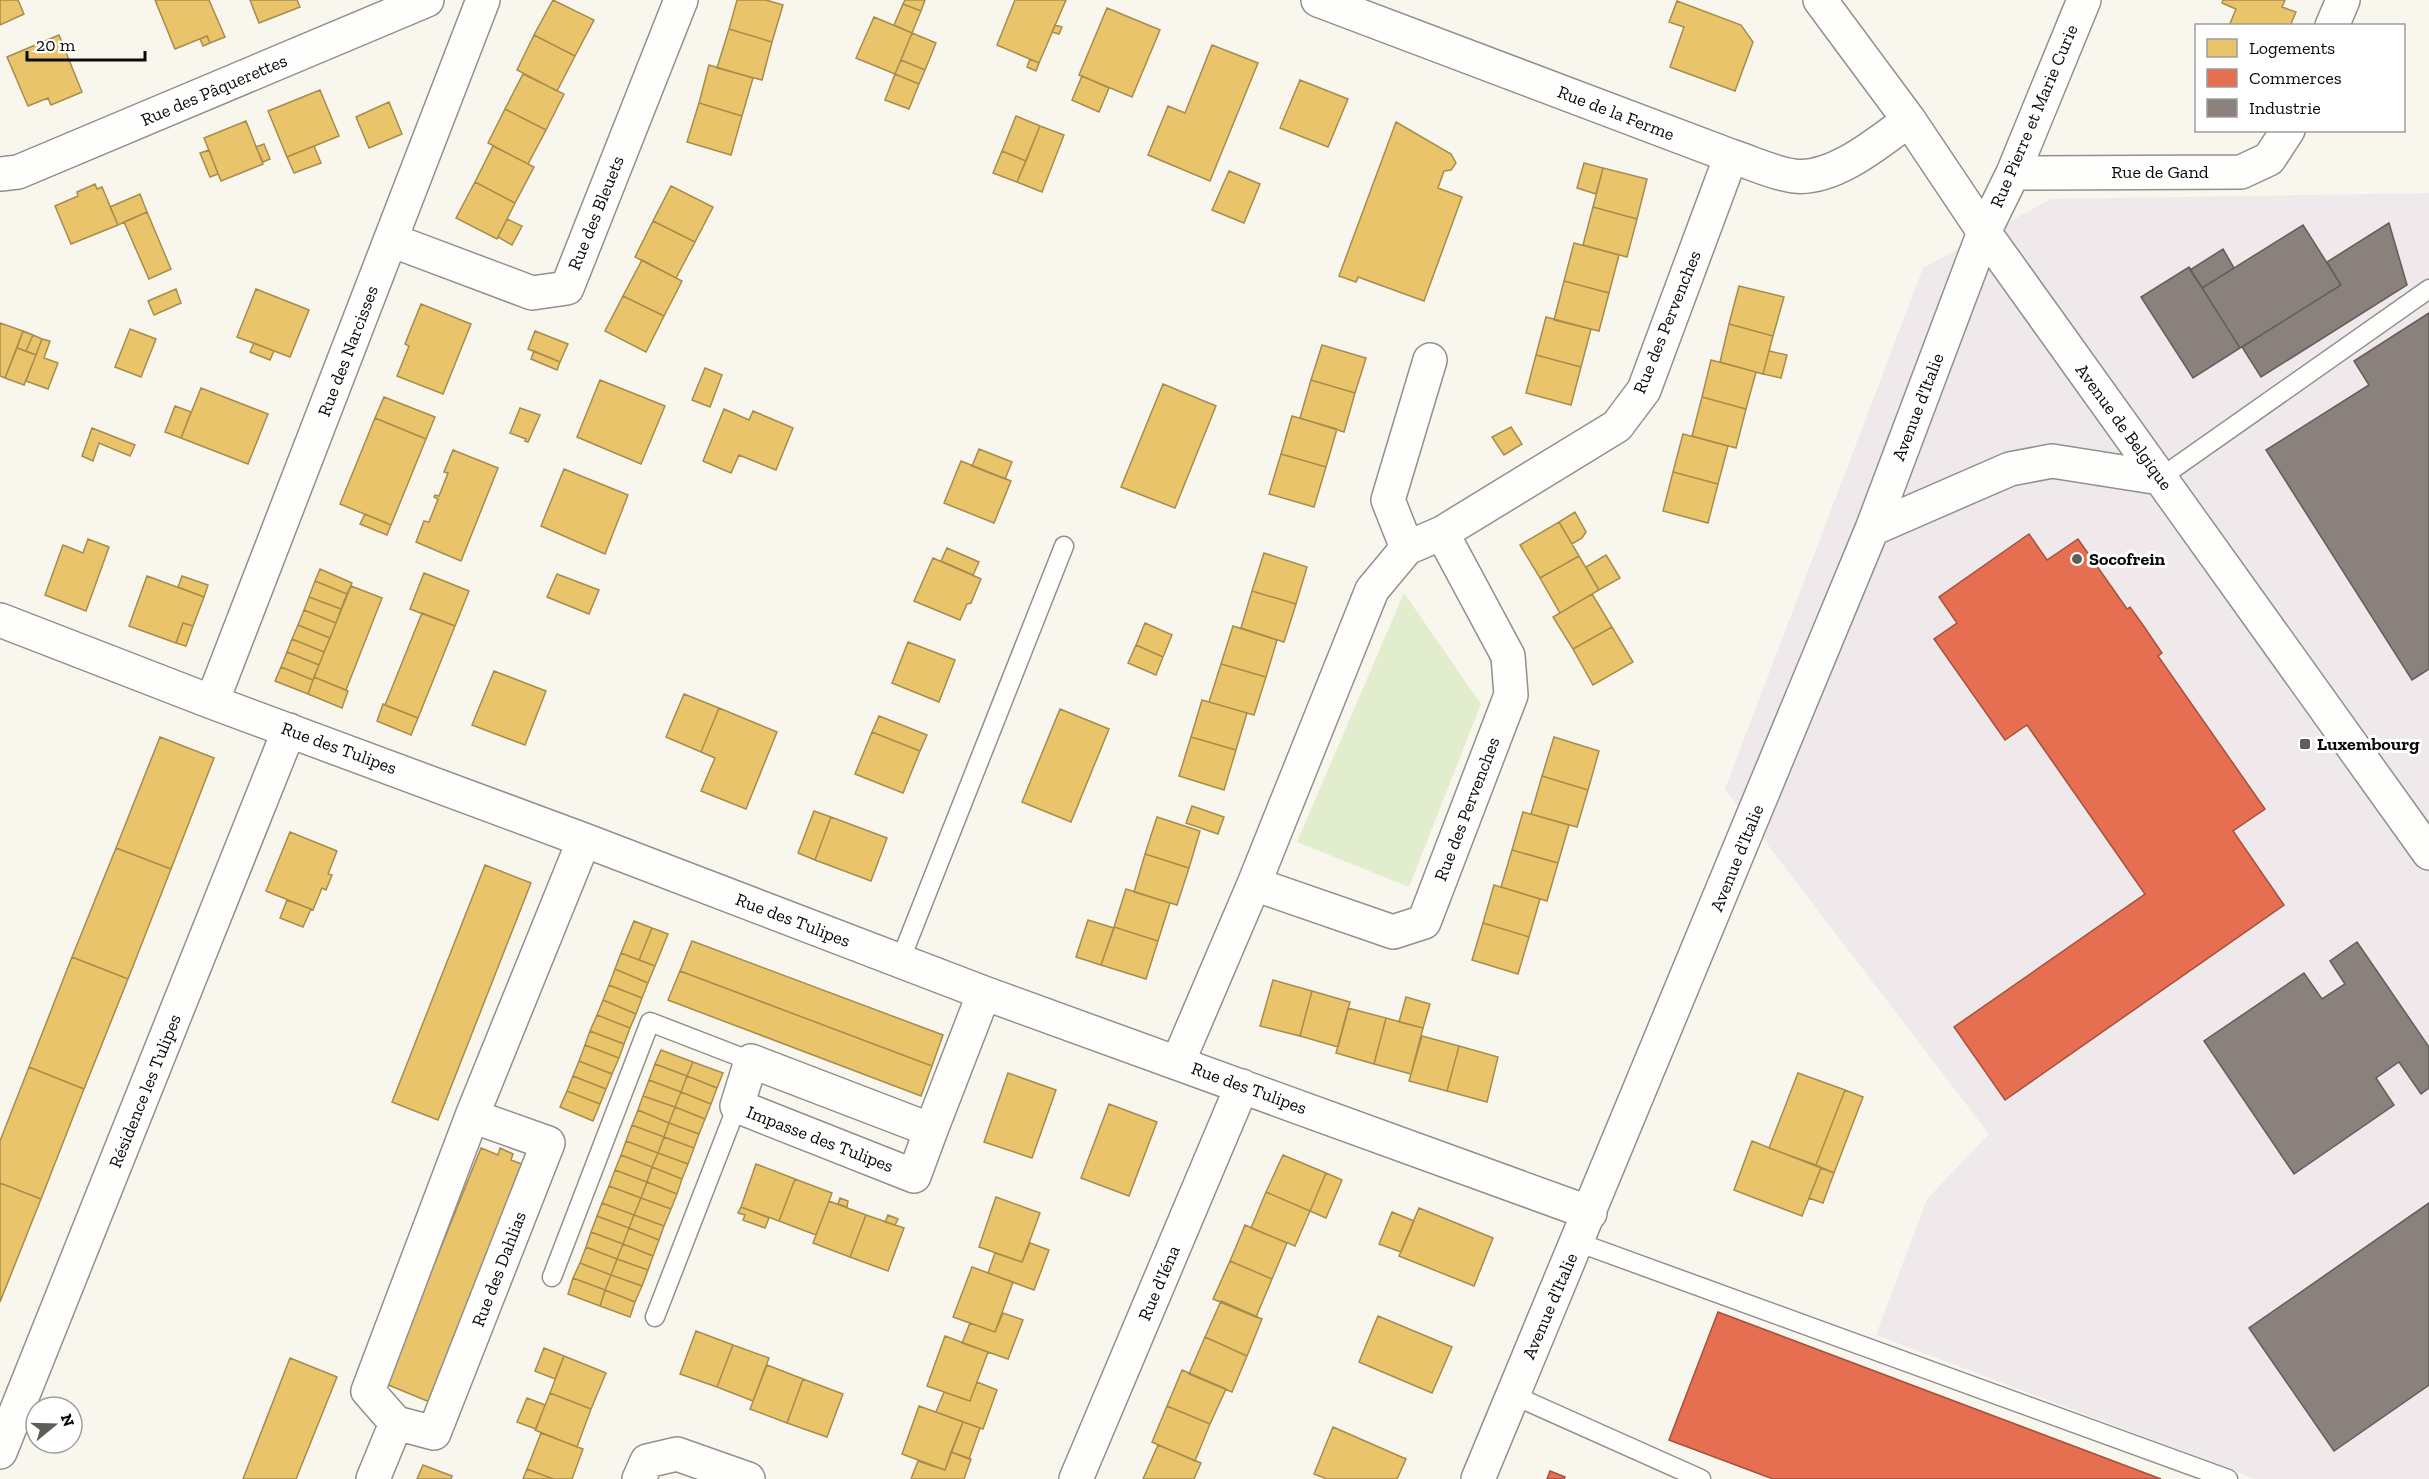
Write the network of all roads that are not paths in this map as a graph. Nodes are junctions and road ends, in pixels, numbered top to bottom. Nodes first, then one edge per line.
1 (427, 0) edge
2 (483, 0) edge
3 (681, 0) edge
4 (1318, 0) edge
5 (1820, 0) edge
6 (2084, 0) edge
7 (2343, 0) edge
8 (2333, 24) edge
9 (1909, 120) junction
10 (2287, 132) edge
11 (1731, 156) junction
12 (2013, 173) junction
13 (0, 174) edge
14 (1984, 232) junction
15 (391, 240) junction
16 (2429, 289) edge
17 (1430, 360) dead end
18 (2160, 478) junction
19 (1872, 529) junction
20 (1442, 533) junction
21 (1064, 546) dead end
22 (1407, 548) junction
23 (0, 620) edge
24 (212, 702) junction
25 (289, 730) junction
26 (584, 840) junction
27 (2429, 853) edge
28 (1254, 884) junction
29 (900, 961) junction
30 (984, 993) junction
31 (751, 1061) junction
32 (1178, 1062) junction
33 (1242, 1086) junction
34 (737, 1106) junction
35 (472, 1116) junction
36 (931, 1130) junction
37 (1583, 1227) junction
38 (552, 1277) dead end
39 (655, 1317) dead end
40 (1513, 1395) junction
41 (396, 1423) junction
42 (0, 1452) edge
43 (373, 1479) edge
44 (639, 1479) edge
45 (748, 1479) edge
46 (1076, 1479) edge
47 (1478, 1479) edge
48 (1701, 1479) edge
49 (2228, 1479) edge

1 - 13 street, Rue des Pâquerettes
2 - 15 street, Rue des Narcisses
3 - 15 street, Rue des Bleuets
4 - 11 street, Rue de la Ferme
5 - 9 street, Avenue de Belgique
6 - 12 street, Rue Pierre et Marie Curie
7 - 8 street
9 - 11 street, Rue de la Ferme
9 - 14 street, Avenue de Belgique
10 - 12 street, Rue de Gand
11 - 20 street, Rue des Pervenches
12 - 14 street, Rue Pierre et Marie Curie
14 - 18 street, Avenue de Belgique
14 - 19 street, Avenue d'Italie
15 - 24 street, Rue des Narcisses
16 - 18 lane
17 - 22 street
18 - 19 street
18 - 27 street, Avenue de Belgique
19 - 37 street, Avenue d'Italie
20 - 22 street, Rue des Pervenches
20 - 28 street, Rue des Pervenches
21 - 29 lane
22 - 28 street, Rue des Pervenches
23 - 24 street, Rue des Tulipes
24 - 25 street, Rue des Tulipes
25 - 26 street, Rue des Tulipes
25 - 42 street, Résidence les Tulipes
26 - 29 street, Rue des Tulipes
26 - 35 street
28 - 32 street, Rue des Pervenches
29 - 30 street, Rue des Tulipes
30 - 32 street, Rue des Tulipes
30 - 36 street, Impasse des Tulipes
31 - 34 street, Impasse des Tulipes
31 - 36 street
31 - 38 lane
32 - 33 street, Rue des Tulipes
33 - 37 street, Rue des Tulipes
33 - 46 street, Rue d'Iéna
34 - 36 street, Impasse des Tulipes
34 - 39 lane
35 - 41 street
35 - 41 street, Rue des Dahlias
37 - 40 street, Avenue d'Italie
37 - 49 lane
40 - 47 street, Avenue d'Italie
40 - 48 lane
41 - 43 street
44 - 45 street

